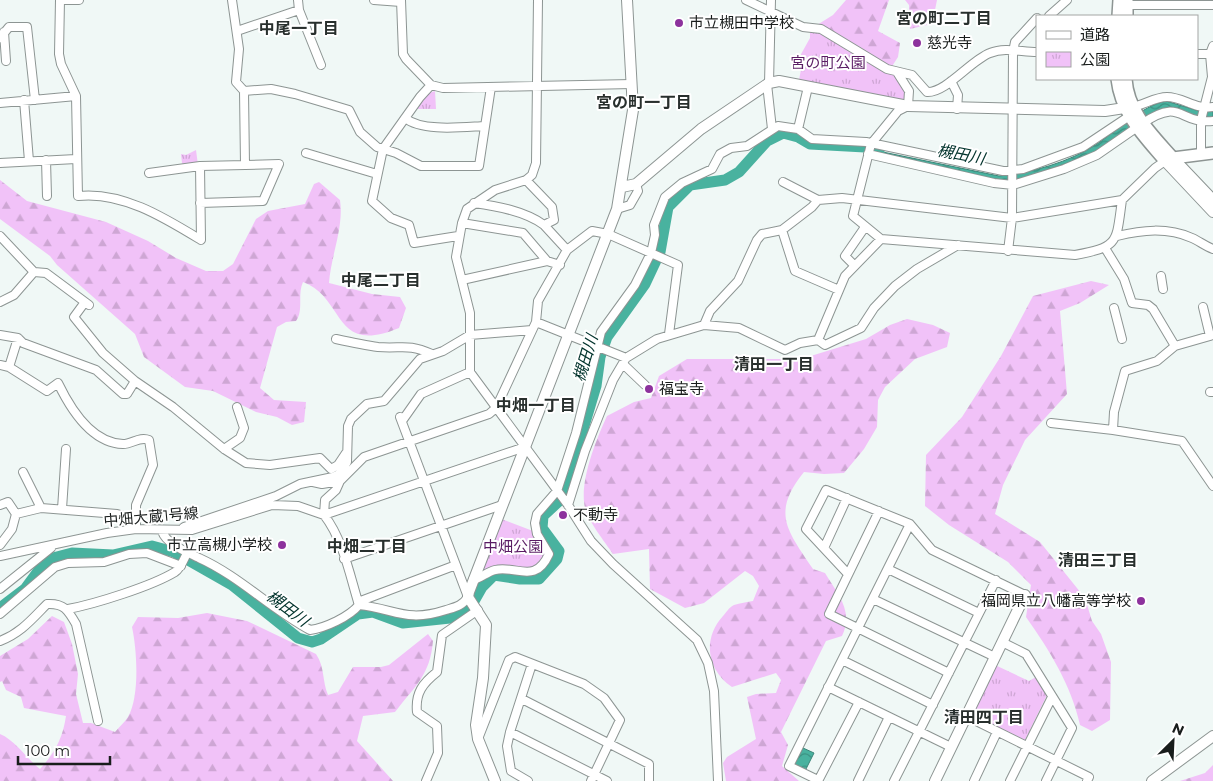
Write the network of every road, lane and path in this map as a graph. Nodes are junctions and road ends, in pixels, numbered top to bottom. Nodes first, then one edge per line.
1 (79, 0) edge
2 (232, 0) edge
3 (298, 0) edge
4 (374, 0) edge
5 (538, 0) edge
6 (627, 0) edge
7 (746, 0) edge
8 (771, 0) edge
9 (1067, 0) edge
10 (401, 1) edge
11 (1125, 5) edge
12 (1213, 5) edge
13 (299, 10) junction
14 (771, 12) junction
15 (1050, 15) edge
16 (1036, 19) edge
17 (237, 31) junction
18 (2, 35) edge
19 (1213, 46) edge
20 (1013, 52) junction
21 (1036, 52) edge
22 (1198, 54) edge
23 (1212, 54) edge
24 (6, 61) dead end
25 (321, 65) dead end
26 (897, 72) junction
27 (1118, 80) edge
28 (1126, 80) edge
29 (951, 81) junction
30 (768, 83) junction
31 (632, 84) junction
32 (431, 85) junction
33 (536, 85) junction
34 (491, 87) junction
35 (808, 87) junction
36 (244, 91) junction
37 (926, 92) junction
38 (76, 96) junction
39 (24, 100) junction
40 (35, 100) junction
41 (0, 103) edge
42 (908, 106) junction
43 (926, 107) junction
44 (1213, 107) edge
45 (957, 109) junction
46 (1203, 109) junction
47 (1013, 110) junction
48 (405, 118) junction
49 (1135, 118) junction
50 (1201, 121) junction
51 (1213, 121) edge
52 (485, 126) junction
53 (772, 129) junction
54 (798, 129) junction
55 (383, 149) junction
56 (869, 150) junction
57 (306, 152) dead end
58 (1213, 153) edge
59 (1201, 154) junction
60 (76, 159) junction
61 (1169, 159) junction
62 (46, 160) junction
63 (29, 161) junction
64 (0, 163) edge
65 (245, 165) junction
66 (200, 166) junction
67 (149, 172) dead end
68 (377, 174) junction
69 (1012, 177) junction
70 (526, 180) junction
71 (783, 182) dead end
72 (636, 184) junction
73 (622, 187) junction
74 (47, 196) dead end
75 (1212, 198) edge
76 (818, 200) junction
77 (857, 200) junction
78 (1122, 200) junction
79 (200, 203) junction
80 (474, 203) junction
81 (618, 209) junction
82 (1213, 212) edge
83 (1012, 218) junction
84 (462, 222) junction
85 (544, 225) junction
86 (866, 227) junction
87 (782, 230) junction
88 (608, 234) junction
89 (0, 236) edge
90 (458, 236) junction
91 (1117, 236) junction
92 (881, 239) junction
93 (958, 245) junction
94 (1105, 248) junction
95 (1213, 249) edge
96 (567, 250) junction
97 (1008, 251) junction
98 (656, 255) junction
99 (547, 261) junction
100 (560, 265) junction
101 (854, 265) junction
102 (34, 272) junction
103 (1161, 276) dead end
104 (462, 280) junction
105 (1163, 289) dead end
106 (839, 290) junction
107 (0, 302) edge
108 (1203, 306) dead end
109 (1114, 308) dead end
110 (536, 322) junction
111 (704, 325) junction
112 (532, 330) junction
113 (569, 334) junction
114 (669, 334) junction
115 (0, 335) edge
116 (470, 335) junction
117 (18, 338) junction
118 (336, 339) dead end
119 (818, 340) junction
120 (1122, 340) dead end
121 (597, 345) junction
122 (1176, 346) junction
123 (432, 354) junction
124 (625, 361) junction
125 (0, 365) edge
126 (9, 367) junction
127 (470, 372) junction
128 (135, 381) junction
129 (645, 385) dead end
130 (237, 407) dead end
131 (496, 408) junction
132 (1051, 423) dead end
133 (1113, 430) junction
134 (409, 441) junction
135 (525, 447) junction
136 (66, 449) dead end
137 (224, 450) junction
138 (346, 453) junction
139 (23, 472) dead end
140 (313, 482) junction
141 (340, 482) junction
142 (425, 482) junction
143 (1213, 486) edge
144 (557, 491) junction
145 (847, 498) junction
146 (566, 502) junction
147 (0, 505) edge
148 (502, 505) junction
149 (41, 508) junction
150 (62, 509) junction
151 (879, 511) junction
152 (16, 514) junction
153 (324, 515) junction
154 (910, 524) junction
155 (441, 526) junction
156 (136, 529) junction
157 (162, 531) junction
158 (171, 531) junction
159 (0, 545) edge
160 (55, 546) junction
161 (824, 548) junction
162 (188, 553) junction
163 (0, 556) edge
164 (344, 559) junction
165 (181, 565) junction
166 (456, 565) junction
167 (888, 568) junction
168 (848, 574) junction
169 (473, 580) junction
170 (996, 580) junction
171 (0, 588) edge
172 (1025, 595) joint
173 (873, 599) junction
174 (358, 604) junction
175 (473, 604) junction
176 (68, 609) junction
177 (979, 613) junction
178 (0, 614) edge
179 (858, 628) junction
180 (0, 641) edge
181 (1002, 642) junction
182 (964, 643) junction
183 (995, 657) junction
184 (842, 660) junction
185 (532, 664) junction
186 (949, 672) junction
187 (828, 688) junction
188 (1052, 697) junction
189 (522, 698) junction
190 (859, 702) junction
191 (933, 705) junction
192 (966, 716) junction
193 (889, 717) junction
194 (98, 721) dead end
195 (510, 732) junction
196 (919, 732) junction
197 (997, 732) junction
198 (1213, 736) edge
199 (478, 739) junction
200 (609, 742) junction
201 (951, 747) junction
202 (1027, 747) junction
203 (1056, 761) junction
204 (592, 778) edge
205 (818, 780) edge
206 (426, 781) edge
207 (495, 781) edge
208 (528, 781) edge
209 (607, 781) edge
210 (649, 781) edge
211 (718, 781) edge
212 (858, 781) edge
213 (894, 781) edge
214 (935, 781) edge
215 (974, 781) edge
216 (1010, 781) edge
217 (1046, 781) edge
218 (1087, 781) edge
219 (1152, 781) edge

1 - 38 street
2 - 17 street
3 - 13 street
4 - 10 street
5 - 33 street
6 - 31 street
7 - 14 street
8 - 14 street
9 - 15 street
10 - 32 street
11 - 12 street
13 - 17 street
13 - 25 street
14 - 26 street
14 - 30 street
16 - 20 street
17 - 36 street
18 - 24 street
18 - 40 street
19 - 23 street
20 - 21 street
20 - 29 street
20 - 47 street
22 - 23 street
23 - 46 street
26 - 37 street
26 - 42 street
27 - 49 main road
28 - 49 main road
29 - 37 street
29 - 45 street
30 - 35 street
30 - 53 street
30 - 72 street
31 - 33 street
31 - 73 street
32 - 34 street
32 - 48 street
33 - 34 street
33 - 70 street
34 - 52 street
35 - 42 street
35 - 54 street
36 - 55 street
36 - 65 street
37 - 43 street
38 - 40 street
38 - 60 street
39 - 40 street
39 - 41 street
39 - 63 street
42 - 43 street
42 - 56 street
43 - 45 street
44 - 46 street
45 - 47 street
46 - 49 street
46 - 50 street
47 - 49 street
47 - 69 street
48 - 52 street
48 - 55 street
49 - 50 street
49 - 61 main road
49 - 69 street
49 - 69 street
50 - 51 street
50 - 59 street
52 - 55 street
53 - 54 street
53 - 98 street
54 - 56 street
55 - 68 street
56 - 69 street
56 - 69 street
56 - 77 street
57 - 68 street
58 - 59 main road
59 - 61 main road
60 - 62 street
60 - 79 street
61 - 75 street
61 - 78 street
61 - 82 street
62 - 63 street
62 - 74 street
63 - 64 street
65 - 66 street
65 - 79 street
66 - 67 street
66 - 79 street
68 - 90 street
69 - 83 street
70 - 80 street
70 - 85 street
71 - 76 street
72 - 73 street
72 - 81 street
73 - 81 street
76 - 77 street
76 - 87 street
77 - 83 street
77 - 86 street
78 - 83 street
78 - 91 street
80 - 84 street
80 - 85 street
81 - 88 street
83 - 97 street
84 - 90 street
84 - 99 street
85 - 96 street
86 - 92 street
86 - 101 street
87 - 106 street
87 - 111 street
88 - 96 street
88 - 98 street
88 - 113 street
89 - 102 street
90 - 104 street
91 - 94 street
91 - 95 street
92 - 93 street
92 - 101 street
93 - 97 street
93 - 119 street
94 - 97 street
94 - 122 street
96 - 100 street
98 - 114 street
98 - 121 street
99 - 100 street
99 - 104 street
100 - 110 street
101 - 106 street
102 - 107 street
102 - 128 street
103 - 105 street
104 - 116 street
106 - 119 street
108 - 122 street
109 - 120 street
110 - 112 street
110 - 113 street
111 - 114 street
111 - 119 street
112 - 116 street
112 - 131 street
113 - 121 street
113 - 135 street
114 - 124 street
115 - 117 street
116 - 123 street
116 - 127 street
117 - 126 street
117 - 128 street
118 - 123 street
121 - 124 street
121 - 144 street
122 - 133 street
123 - 138 street
124 - 129 street
124 - 146 street
125 - 126 street
126 - 156 street
127 - 131 street
127 - 134 street
128 - 137 street
130 - 137 street
131 - 134 street
131 - 135 street
132 - 133 street
133 - 143 street
134 - 141 street
134 - 142 street
135 - 142 street
135 - 144 street
135 - 148 street
136 - 150 street
137 - 138 street
138 - 140 street
139 - 149 street
140 - 141 street
140 - 158 street
141 - 153 street
142 - 153 street
142 - 155 street
144 - 146 street
144 - 169 street
145 - 151 street
145 - 161 street
145 - 161 street
146 - 211 street
147 - 152 street
148 - 155 street
148 - 169 street
149 - 150 street
149 - 152 street
150 - 156 street
151 - 154 street
151 - 168 street
152 - 159 street
153 - 158 street, 中畑大蔵1号線
153 - 164 street
154 - 167 street
154 - 170 street
155 - 164 street
155 - 166 street
156 - 157 street, 中畑大蔵1号線
156 - 160 street, 中畑大蔵1号線
157 - 158 street, 中畑大蔵1号線
157 - 162 street
160 - 163 street, 中畑大蔵1号線
160 - 171 street
161 - 168 street
162 - 165 street
162 - 174 street
164 - 174 street
165 - 176 street
165 - 178 street
166 - 174 street
166 - 175 street
167 - 173 street
167 - 177 street
168 - 179 street
169 - 175 street
170 - 172 street
170 - 177 street
172 - 181 street
173 - 179 street
173 - 182 street
174 - 175 street
175 - 199 street
175 - 206 street
176 - 180 street
176 - 194 street
177 - 182 street
179 - 184 street
179 - 186 street
181 - 183 street
181 - 188 street
182 - 183 street
182 - 186 street
183 - 192 street
184 - 187 street
184 - 191 street
185 - 189 street
185 - 199 street
185 - 200 street
186 - 191 street
187 - 190 street
187 - 205 street
188 - 202 street
188 - 203 street
189 - 195 street
189 - 200 street
190 - 193 street
190 - 205 street
191 - 196 street
192 - 197 street
192 - 201 street
193 - 196 street
193 - 212 street
195 - 204 street
195 - 208 street
196 - 201 street
196 - 213 street
197 - 202 street
197 - 215 street
198 - 219 street
199 - 207 street
200 - 204 street
200 - 210 street
201 - 214 street
202 - 203 street
202 - 216 street
203 - 217 street
203 - 218 street
204 - 209 street

